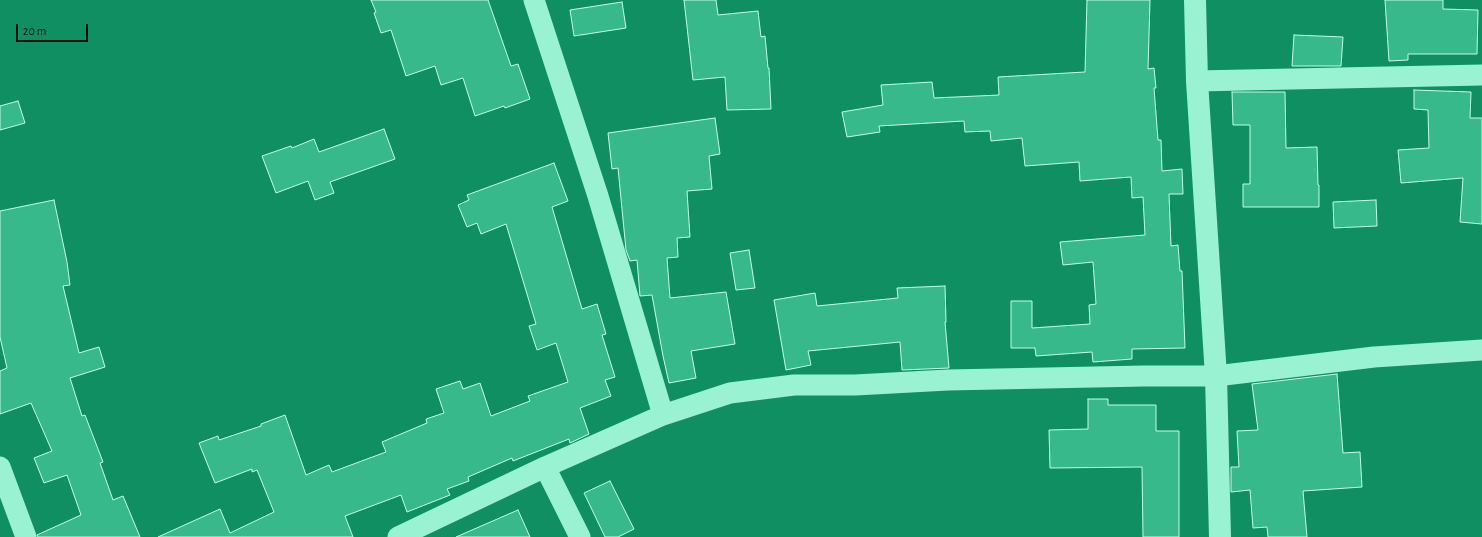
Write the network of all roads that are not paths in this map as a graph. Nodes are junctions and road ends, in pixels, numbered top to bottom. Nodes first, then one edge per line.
1 (534, 0) edge
2 (1194, 0) edge
3 (1482, 75) edge
4 (1196, 81) junction
5 (1482, 350) edge
6 (1216, 376) junction
7 (663, 415) junction
8 (0, 467) edge
9 (545, 467) junction
10 (26, 537) edge
11 (398, 537) edge
12 (580, 537) edge
13 (1220, 537) edge

1 - 7 street
2 - 4 street
3 - 4 street
4 - 6 street
5 - 6 street
6 - 7 street
6 - 13 street
7 - 9 street
8 - 10 street
9 - 11 street
9 - 12 street

